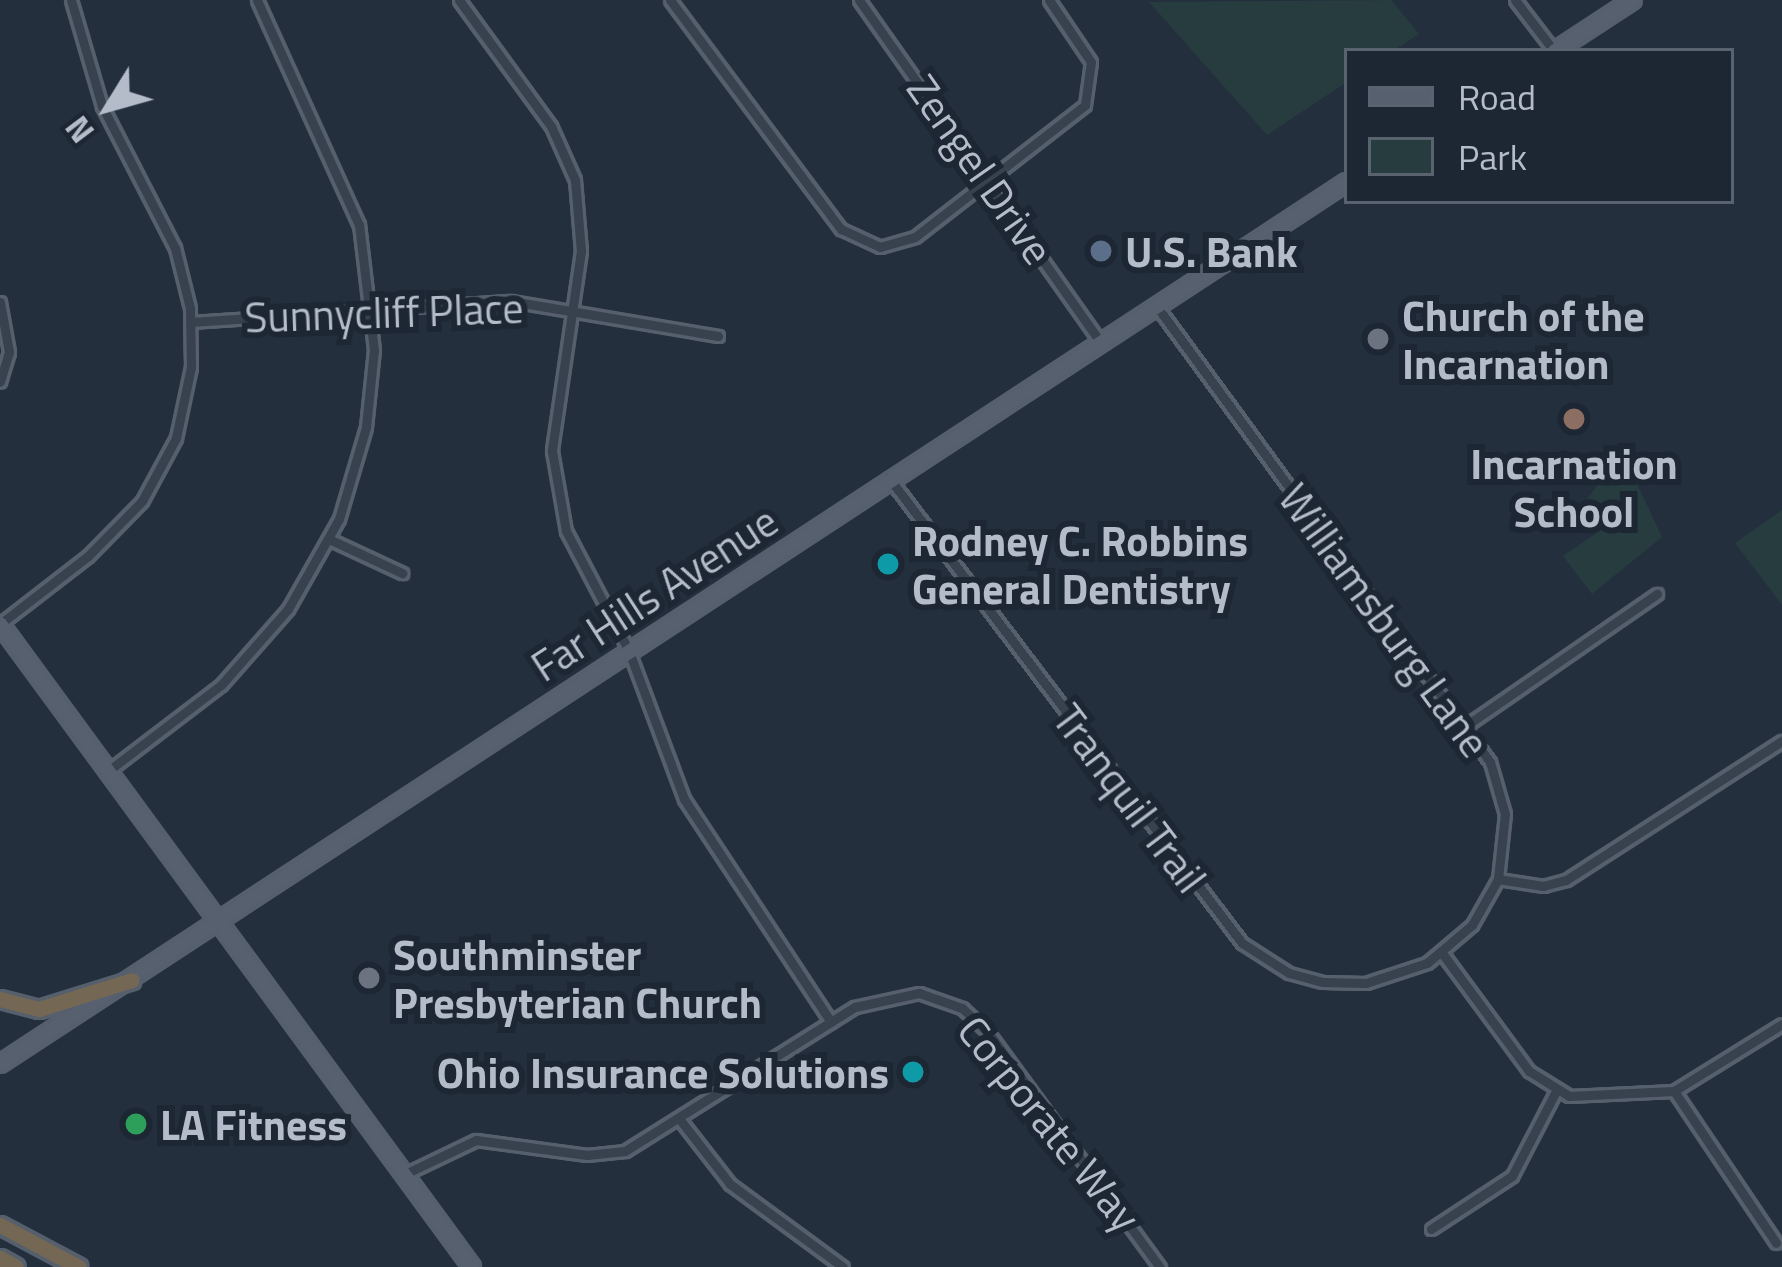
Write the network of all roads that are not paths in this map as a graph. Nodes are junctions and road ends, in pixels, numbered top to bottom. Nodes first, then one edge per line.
1 (71, 0) edge
2 (257, 0) edge
3 (458, 0) edge
4 (670, 0) edge
5 (859, 0) edge
6 (1049, 0) edge
7 (1515, 0) edge
8 (1633, 0) edge
9 (1552, 48) edge
10 (1559, 48) edge
11 (993, 179) junction
12 (1344, 184) edge
13 (0, 302) edge
14 (1155, 304) junction
15 (373, 307) junction
16 (570, 310) junction
17 (191, 322) junction
18 (718, 336) dead end
19 (1100, 340) junction
20 (0, 382) edge
21 (889, 478) junction
22 (329, 539) junction
23 (402, 573) dead end
24 (1657, 594) dead end
25 (0, 624) edge
26 (628, 649) junction
27 (1467, 725) junction
28 (1782, 741) edge
29 (108, 771) junction
30 (1498, 879) junction
31 (218, 920) junction
32 (1442, 953) junction
33 (132, 980) junction
34 (0, 999) edge
35 (831, 1022) junction
36 (1782, 1024) edge
37 (0, 1064) edge
38 (1556, 1091) junction
39 (1674, 1091) junction
40 (681, 1120) junction
41 (406, 1174) junction
42 (0, 1225) edge
43 (1431, 1229) dead end
44 (1776, 1243) dead end
45 (0, 1258) edge
46 (16, 1267) edge
47 (79, 1267) edge
48 (472, 1267) edge
49 (843, 1267) edge
50 (1160, 1267) edge

1 - 17 street
2 - 15 street
3 - 16 street
4 - 11 street
5 - 11 street, Zengel Drive
6 - 11 street
7 - 9 street
8 - 10 main road
11 - 19 street, Zengel Drive
12 - 14 main road, Far Hills Avenue
13 - 20 street
14 - 19 main road, Far Hills Avenue
14 - 27 street, Williamsburg Lane
15 - 16 street, Sunnycliff Place
15 - 17 street, Sunnycliff Place
15 - 22 street
16 - 18 street, Sunnycliff Place
16 - 26 street
17 - 25 street
19 - 21 main road, Far Hills Avenue
21 - 26 main road, Far Hills Avenue
21 - 32 street, Tranquil Trail
22 - 23 street
22 - 29 street
24 - 27 street
25 - 29 main road
26 - 31 main road, Far Hills Avenue
26 - 35 street
27 - 30 street, Williamsburg Lane
28 - 30 street
29 - 31 main road
30 - 32 street, Williamsburg Lane
31 - 33 main road, Far Hills Avenue
31 - 41 main road
32 - 38 street
33 - 34 highway
33 - 37 main road, Far Hills Avenue
35 - 40 street, Corporate Way
35 - 50 street, Corporate Way
36 - 39 street
38 - 39 street
38 - 43 street
39 - 44 street
40 - 41 street, Corporate Way
40 - 49 street
41 - 48 main road
42 - 47 highway
45 - 46 highway

